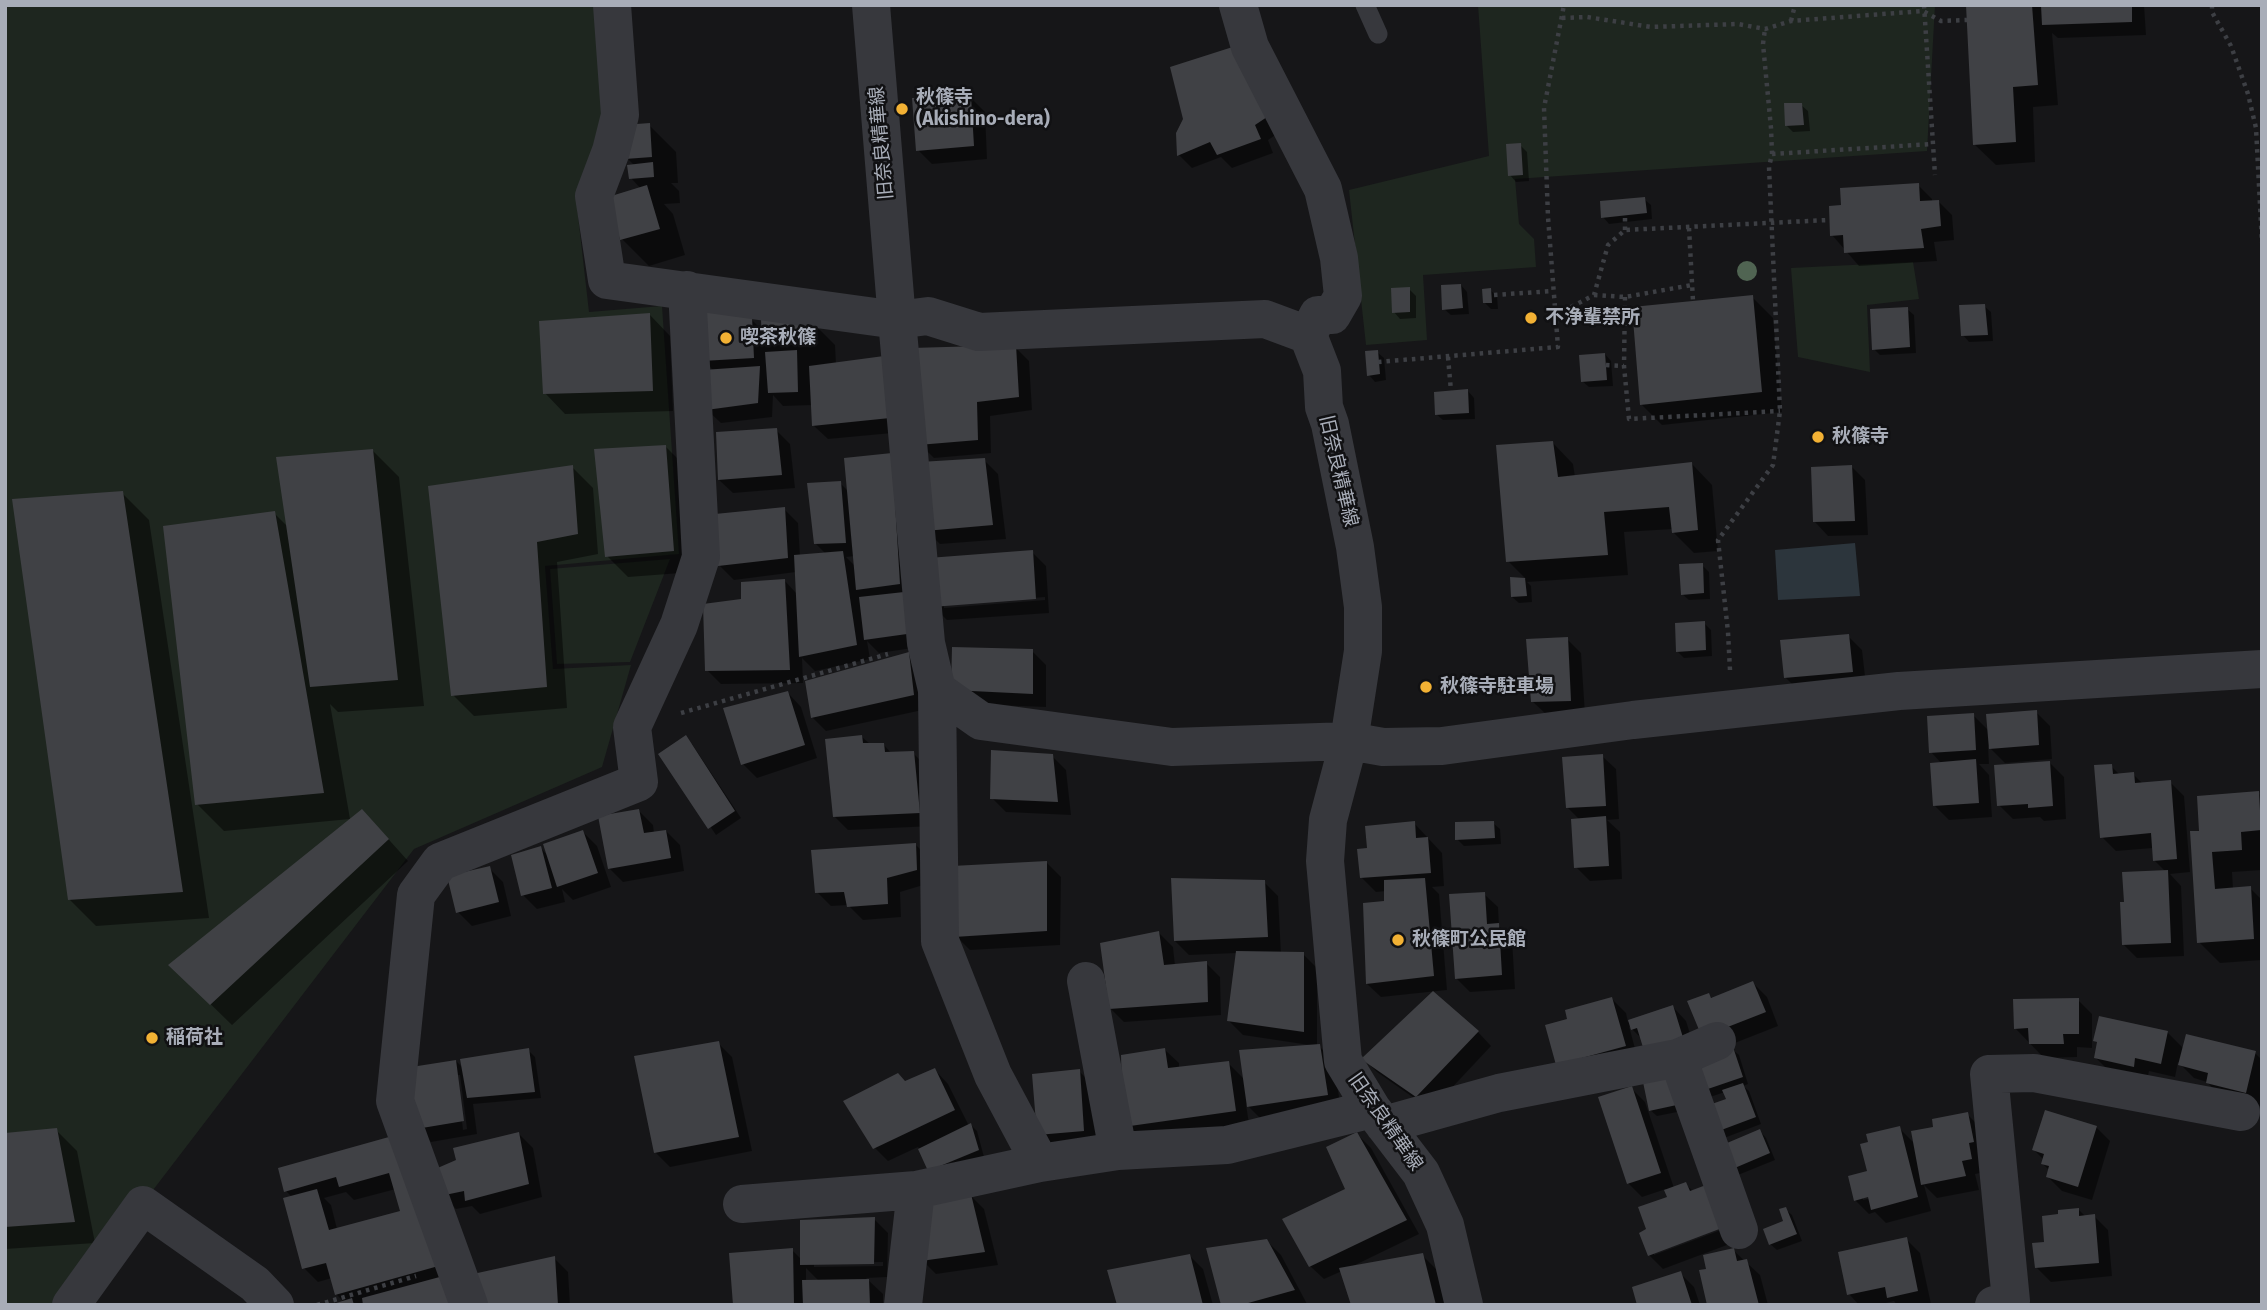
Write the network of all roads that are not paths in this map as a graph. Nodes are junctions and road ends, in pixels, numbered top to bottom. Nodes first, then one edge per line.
1 (612, 5) edge
2 (871, 5) edge
3 (1238, 5) edge
4 (1365, 5) edge
5 (1378, 34) dead end
6 (687, 290) junction
7 (897, 320) junction
8 (1308, 335) junction
9 (2262, 668) edge
10 (937, 690) junction
11 (1349, 741) junction
12 (1086, 981) dead end
13 (1717, 1041) dead end
14 (1678, 1058) junction
15 (2241, 1112) dead end
16 (1378, 1117) junction
17 (1118, 1151) junction
18 (1040, 1163) junction
19 (916, 1190) junction
20 (743, 1204) dead end
21 (1739, 1230) dead end
22 (2005, 1304) edge
23 (71, 1305) edge
24 (275, 1305) edge
25 (469, 1305) edge
26 (903, 1305) edge
27 (1464, 1305) edge

1 - 6 street
2 - 7 street, 旧奈良精華線
3 - 8 street
4 - 5 lane
6 - 7 street
6 - 25 street
7 - 8 street
7 - 10 street, 旧奈良精華線
8 - 11 street, 旧奈良精華線
9 - 11 street
10 - 11 street
10 - 18 street, 旧奈良精華線
11 - 16 street, 旧奈良精華線
12 - 17 street
13 - 14 street
14 - 16 street
14 - 21 street
15 - 22 street
16 - 17 street
16 - 27 street, 旧奈良精華線
17 - 18 street
18 - 19 street
19 - 20 street
19 - 26 street
23 - 24 street

